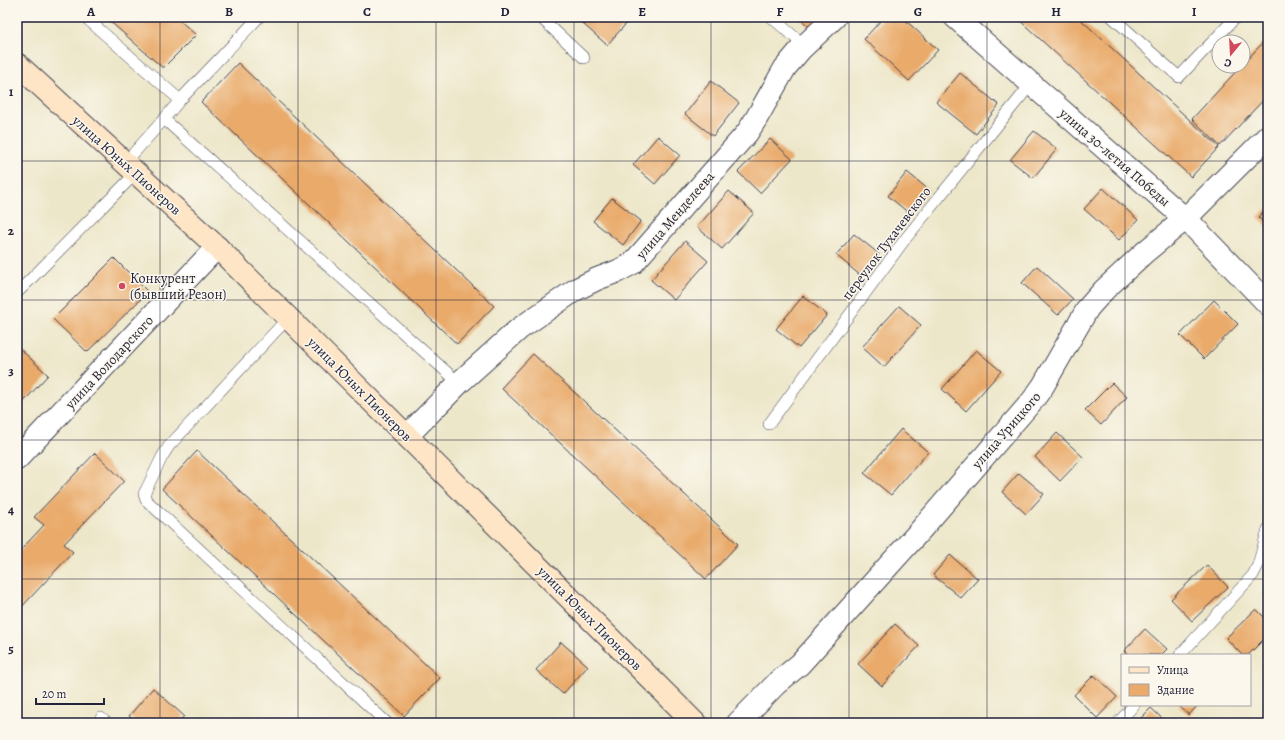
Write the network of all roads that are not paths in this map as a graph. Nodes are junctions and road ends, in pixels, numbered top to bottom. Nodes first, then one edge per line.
1 (85, 17) edge
2 (259, 17) edge
3 (540, 17) edge
4 (771, 17) edge
5 (835, 17) edge
6 (955, 17) edge
7 (1112, 17) edge
8 (1236, 17) edge
9 (805, 46) junction
10 (584, 58) dead end
11 (17, 64) edge
12 (1031, 84) junction
13 (180, 100) junction
14 (164, 119) junction
15 (1268, 136) edge
16 (130, 168) junction
17 (1185, 219) junction
18 (217, 247) junction
19 (17, 294) edge
20 (1268, 304) edge
21 (288, 318) junction
22 (459, 383) junction
23 (770, 424) dead end
24 (407, 436) junction
25 (17, 459) edge
26 (1268, 529) edge
27 (1181, 654) edge
28 (1133, 706) edge
29 (387, 723) edge
30 (695, 723) edge
31 (738, 723) edge
32 (1118, 723) edge

1 - 13 lane
2 - 13 lane
3 - 10 lane
4 - 9 lane
5 - 9 street, улица Менделеева
6 - 12 street, улица 30-летия Победы
7 - 8 lane
9 - 22 street, улица Менделеева
11 - 16 main road, улица Юных Пионеров
12 - 17 street, улица 30-летия Победы
12 - 23 lane, переулок Тухачевского
13 - 14 lane
14 - 16 lane
14 - 22 lane
15 - 17 street, улица Урицкого
16 - 18 main road, улица Юных Пионеров
16 - 19 lane
17 - 20 street, улица 30-летия Победы
17 - 31 street, улица Урицкого
18 - 21 main road, улица Юных Пионеров
18 - 25 street, улица Володарского
21 - 24 main road, улица Юных Пионеров
21 - 29 lane
22 - 24 street, улица Менделеева
24 - 30 main road, улица Юных Пионеров
26 - 27 lane
28 - 32 lane

